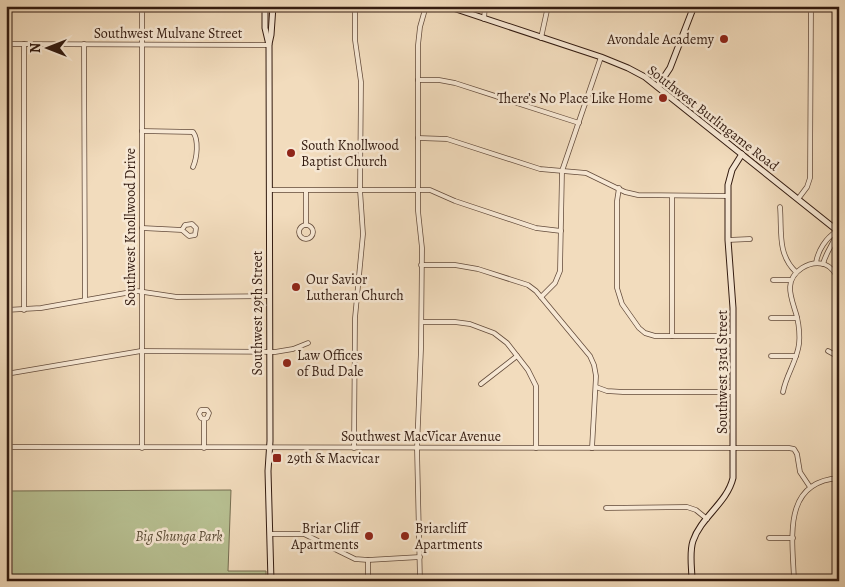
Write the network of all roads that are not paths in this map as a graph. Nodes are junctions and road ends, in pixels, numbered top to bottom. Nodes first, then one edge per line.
1 (142, 6) edge
2 (265, 6) edge
3 (273, 6) edge
4 (355, 6) edge
5 (426, 6) edge
6 (447, 6) edge
7 (485, 6) edge
8 (548, 6) edge
9 (694, 6) edge
10 (811, 6) edge
11 (484, 19) junction
12 (541, 38) junction
13 (6, 44) edge
14 (24, 44) junction
15 (84, 44) junction
16 (142, 44) junction
17 (269, 45) junction
18 (601, 57) junction
19 (418, 80) junction
20 (658, 86) junction
21 (579, 123) junction
22 (142, 131) junction
23 (418, 138) junction
24 (742, 154) junction
25 (193, 167) dead end
26 (562, 171) junction
27 (619, 188) junction
28 (269, 190) junction
29 (360, 190) junction
30 (418, 190) junction
31 (306, 191) junction
32 (672, 196) junction
33 (728, 196) junction
34 (798, 199) junction
35 (780, 207) dead end
36 (306, 225) dead end
37 (142, 228) junction
38 (182, 230) dead end
39 (561, 231) junction
40 (838, 231) edge
41 (750, 239) dead end
42 (728, 240) junction
43 (816, 263) junction
44 (824, 264) junction
45 (421, 265) junction
46 (796, 272) junction
47 (773, 280) dead end
48 (791, 280) junction
49 (839, 281) edge
50 (142, 291) junction
51 (269, 296) junction
52 (541, 297) junction
53 (85, 300) junction
54 (6, 310) edge
55 (24, 310) junction
56 (771, 318) dead end
57 (797, 318) junction
58 (422, 322) junction
59 (672, 336) junction
60 (733, 336) junction
61 (308, 344) dead end
62 (142, 351) junction
63 (828, 351) dead end
64 (268, 352) junction
65 (517, 356) junction
66 (771, 356) dead end
67 (796, 356) junction
68 (839, 357) edge
69 (6, 374) edge
70 (481, 384) dead end
71 (596, 387) junction
72 (733, 392) junction
73 (783, 392) dead end
74 (204, 419) dead end
75 (6, 447) edge
76 (142, 448) junction
77 (204, 448) junction
78 (269, 448) junction
79 (354, 448) junction
80 (418, 448) junction
81 (536, 448) junction
82 (592, 448) junction
83 (733, 448) junction
84 (839, 478) edge
85 (810, 487) junction
86 (606, 508) dead end
87 (707, 518) junction
88 (270, 534) junction
89 (769, 538) dead end
90 (793, 538) junction
91 (420, 557) junction
92 (368, 560) junction
93 (271, 581) edge
94 (368, 581) edge
95 (420, 581) edge
96 (692, 581) edge
97 (794, 581) edge

1 - 16 street, Southwest Knollwood Drive
2 - 17 main road, Southwest 29th Street
3 - 17 main road, Southwest 29th Street
4 - 29 street
5 - 19 street
6 - 11 main road, Southwest Burlingame Road
7 - 11 street
8 - 12 street
9 - 20 main road
10 - 34 street
11 - 12 main road, Southwest Burlingame Road
12 - 18 main road, Southwest Burlingame Road
13 - 14 street, Southwest Mulvane Street
14 - 15 street, Southwest Mulvane Street
14 - 55 street
15 - 16 street, Southwest Mulvane Street
15 - 53 street
16 - 17 street, Southwest Mulvane Street
16 - 22 street, Southwest Knollwood Drive
17 - 28 main road, Southwest 29th Street
18 - 20 main road, Southwest Burlingame Road
18 - 21 street
19 - 21 street
19 - 23 street
20 - 24 main road, Southwest Burlingame Road
21 - 26 street
22 - 25 street
22 - 37 street, Southwest Knollwood Drive
23 - 26 street
23 - 30 street
24 - 33 main road, Southwest 33rd Street
24 - 34 main road, Southwest Burlingame Road
26 - 27 street
26 - 39 street
27 - 32 street
27 - 59 street
28 - 31 street
28 - 51 main road, Southwest 29th Street
29 - 30 street
29 - 31 street
29 - 79 street
30 - 39 street
30 - 45 street
31 - 36 street
32 - 33 street
32 - 59 street
33 - 42 main road, Southwest 33rd Street
34 - 40 main road, Southwest Burlingame Road
35 - 46 street
37 - 38 street
37 - 50 street, Southwest Knollwood Drive
39 - 52 street
40 - 43 street
40 - 44 street
41 - 42 street
42 - 60 main road, Southwest 33rd Street
43 - 44 street
43 - 46 street
44 - 49 street
45 - 52 street
45 - 58 street
46 - 48 street
47 - 48 street
48 - 57 street
50 - 51 street
50 - 53 street
50 - 62 street, Southwest Knollwood Drive
51 - 64 main road, Southwest 29th Street
52 - 71 street
53 - 55 street
54 - 55 street
56 - 57 street
57 - 67 street
58 - 65 street
58 - 80 street
59 - 60 street
60 - 72 main road, Southwest 33rd Street
61 - 64 street
62 - 64 street
62 - 69 street
62 - 76 street, Southwest Knollwood Drive
63 - 68 street
64 - 78 main road, Southwest 29th Street
65 - 70 street
65 - 81 street
66 - 67 street
67 - 73 street
71 - 72 street
71 - 82 street
72 - 83 main road, Southwest 33rd Street
74 - 77 street
75 - 76 street, Southwest MacVicar Avenue
76 - 77 street, Southwest MacVicar Avenue
77 - 78 street, Southwest MacVicar Avenue
78 - 79 street, Southwest MacVicar Avenue
78 - 88 main road, Southwest 29th Street
79 - 80 street, Southwest MacVicar Avenue
80 - 81 street, Southwest MacVicar Avenue
80 - 91 street
81 - 82 street, Southwest MacVicar Avenue
82 - 83 street, Southwest MacVicar Avenue
83 - 85 street, Southwest MacVicar Avenue
83 - 87 main road, Southwest 33rd Street
84 - 85 street
85 - 90 street
86 - 87 street
87 - 96 main road, Southwest 33rd Street
88 - 92 street
88 - 93 main road, Southwest 29th Street
89 - 90 street
90 - 97 street
91 - 92 street
91 - 95 street
92 - 94 street

